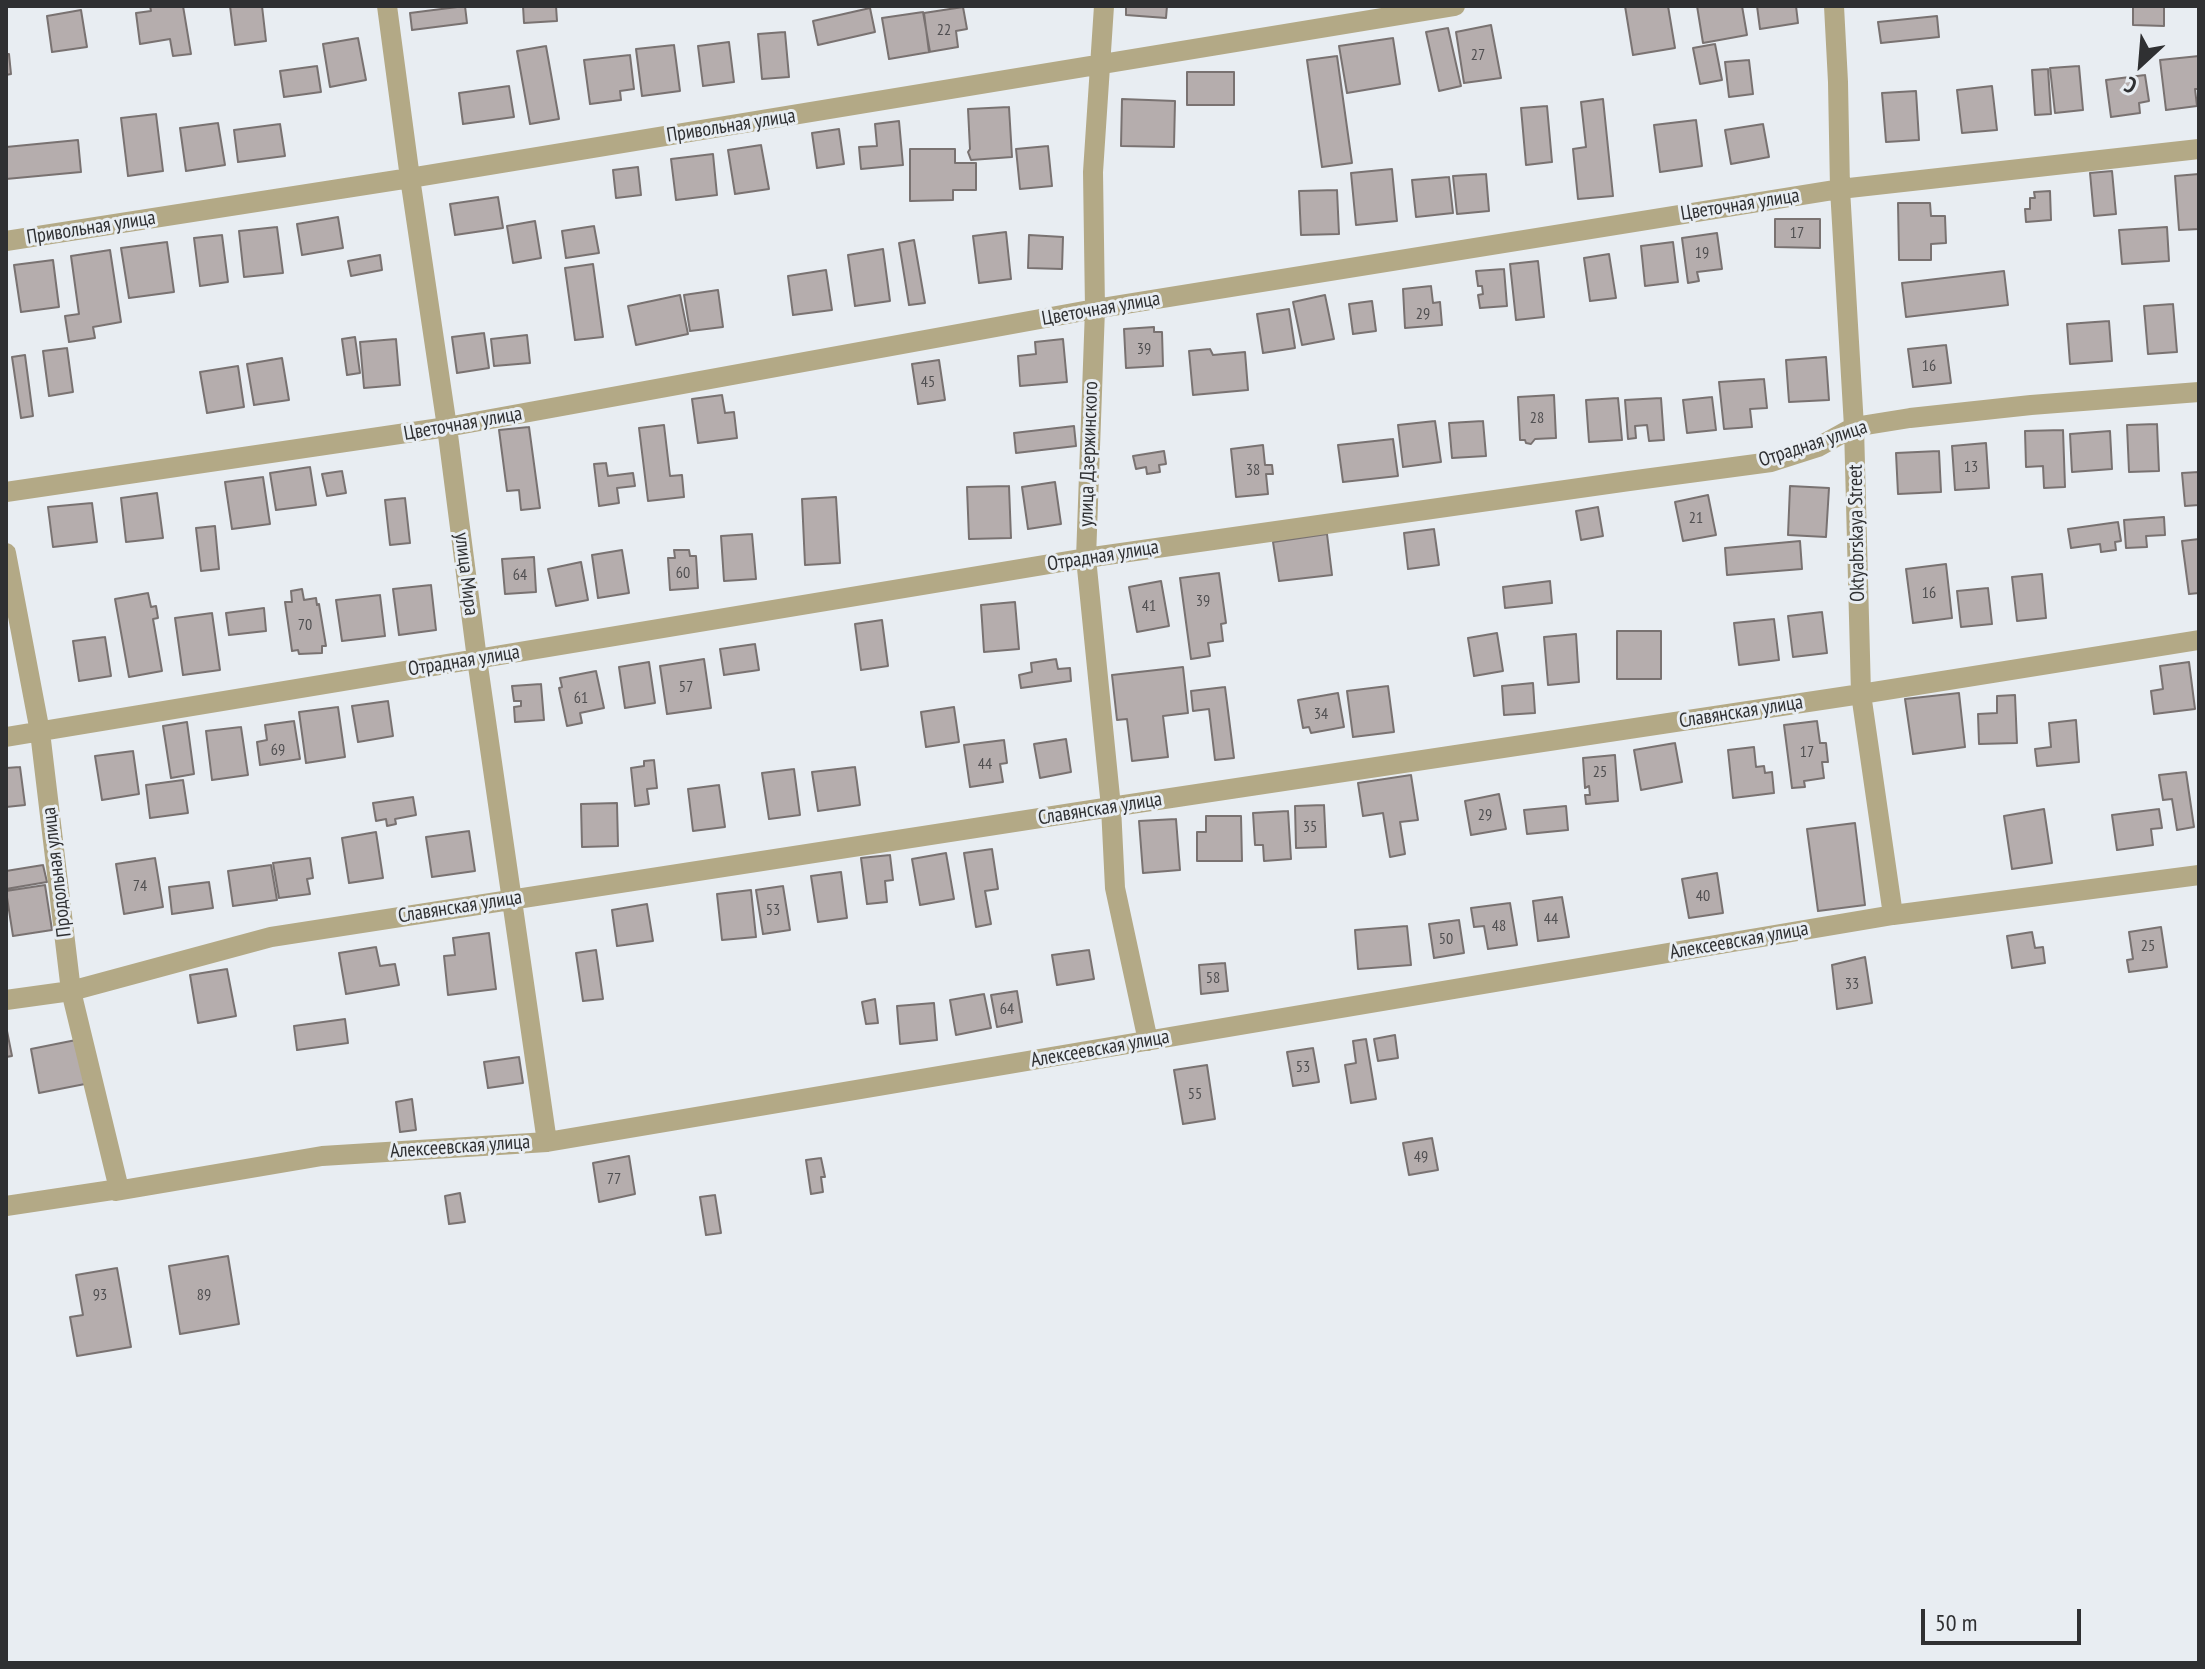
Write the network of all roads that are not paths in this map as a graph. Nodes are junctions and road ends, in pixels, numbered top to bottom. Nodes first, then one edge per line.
1 (387, 6) edge
2 (1104, 6) edge
3 (1455, 6) edge
4 (1834, 6) edge
5 (1100, 66) junction
6 (2199, 149) edge
7 (410, 178) junction
8 (1840, 189) junction
9 (6, 241) edge
10 (1095, 309) junction
11 (2199, 392) edge
12 (447, 427) junction
13 (1854, 427) junction
14 (6, 492) edge
15 (6, 553) edge
16 (1086, 558) junction
17 (2199, 640) edge
18 (477, 659) junction
19 (1861, 694) junction
20 (40, 732) junction
21 (6, 737) edge
22 (1111, 807) junction
23 (2199, 875) edge
24 (513, 898) junction
25 (1893, 915) junction
26 (71, 991) junction
27 (6, 1000) edge
28 (1148, 1041) junction
29 (547, 1142) junction
30 (119, 1189) junction
31 (6, 1206) edge

1 - 7 street, улица Мира
2 - 5 street, улица Дзержинского
3 - 5 street, Привольная улица
4 - 8 street, Oktyabrskaya Street
5 - 7 street, Привольная улица
5 - 10 street, улица Дзержинского
6 - 8 street, Цветочная улица
7 - 9 street, Привольная улица
7 - 12 street, улица Мира
8 - 10 street, Цветочная улица
8 - 13 street, Oktyabrskaya Street
10 - 12 street, Цветочная улица
10 - 16 street, улица Дзержинского
11 - 13 street, Отрадная улица
12 - 14 street, Цветочная улица
12 - 18 street, улица Мира
13 - 16 street, Отрадная улица
13 - 19 street, Oktyabrskaya Street
15 - 20 street, Продольная улица
16 - 18 street, Отрадная улица
16 - 22 street, улица Дзержинского
17 - 19 street, Славянская улица
18 - 20 street, Отрадная улица
18 - 24 street, улица Мира
19 - 22 street, Славянская улица
19 - 25 street, Oktyabrskaya Street
20 - 21 street, Отрадная улица
20 - 26 street, Продольная улица
22 - 24 street, Славянская улица
22 - 28 street, улица Дзержинского
23 - 25 street, Алексеевская улица
24 - 26 street, Славянская улица
24 - 29 street, улица Мира
25 - 28 street, Алексеевская улица
26 - 27 street, Славянская улица
26 - 30 street, Продольная улица
28 - 29 street, Алексеевская улица
29 - 30 street, Алексеевская улица
30 - 31 street, Алексеевская улица

